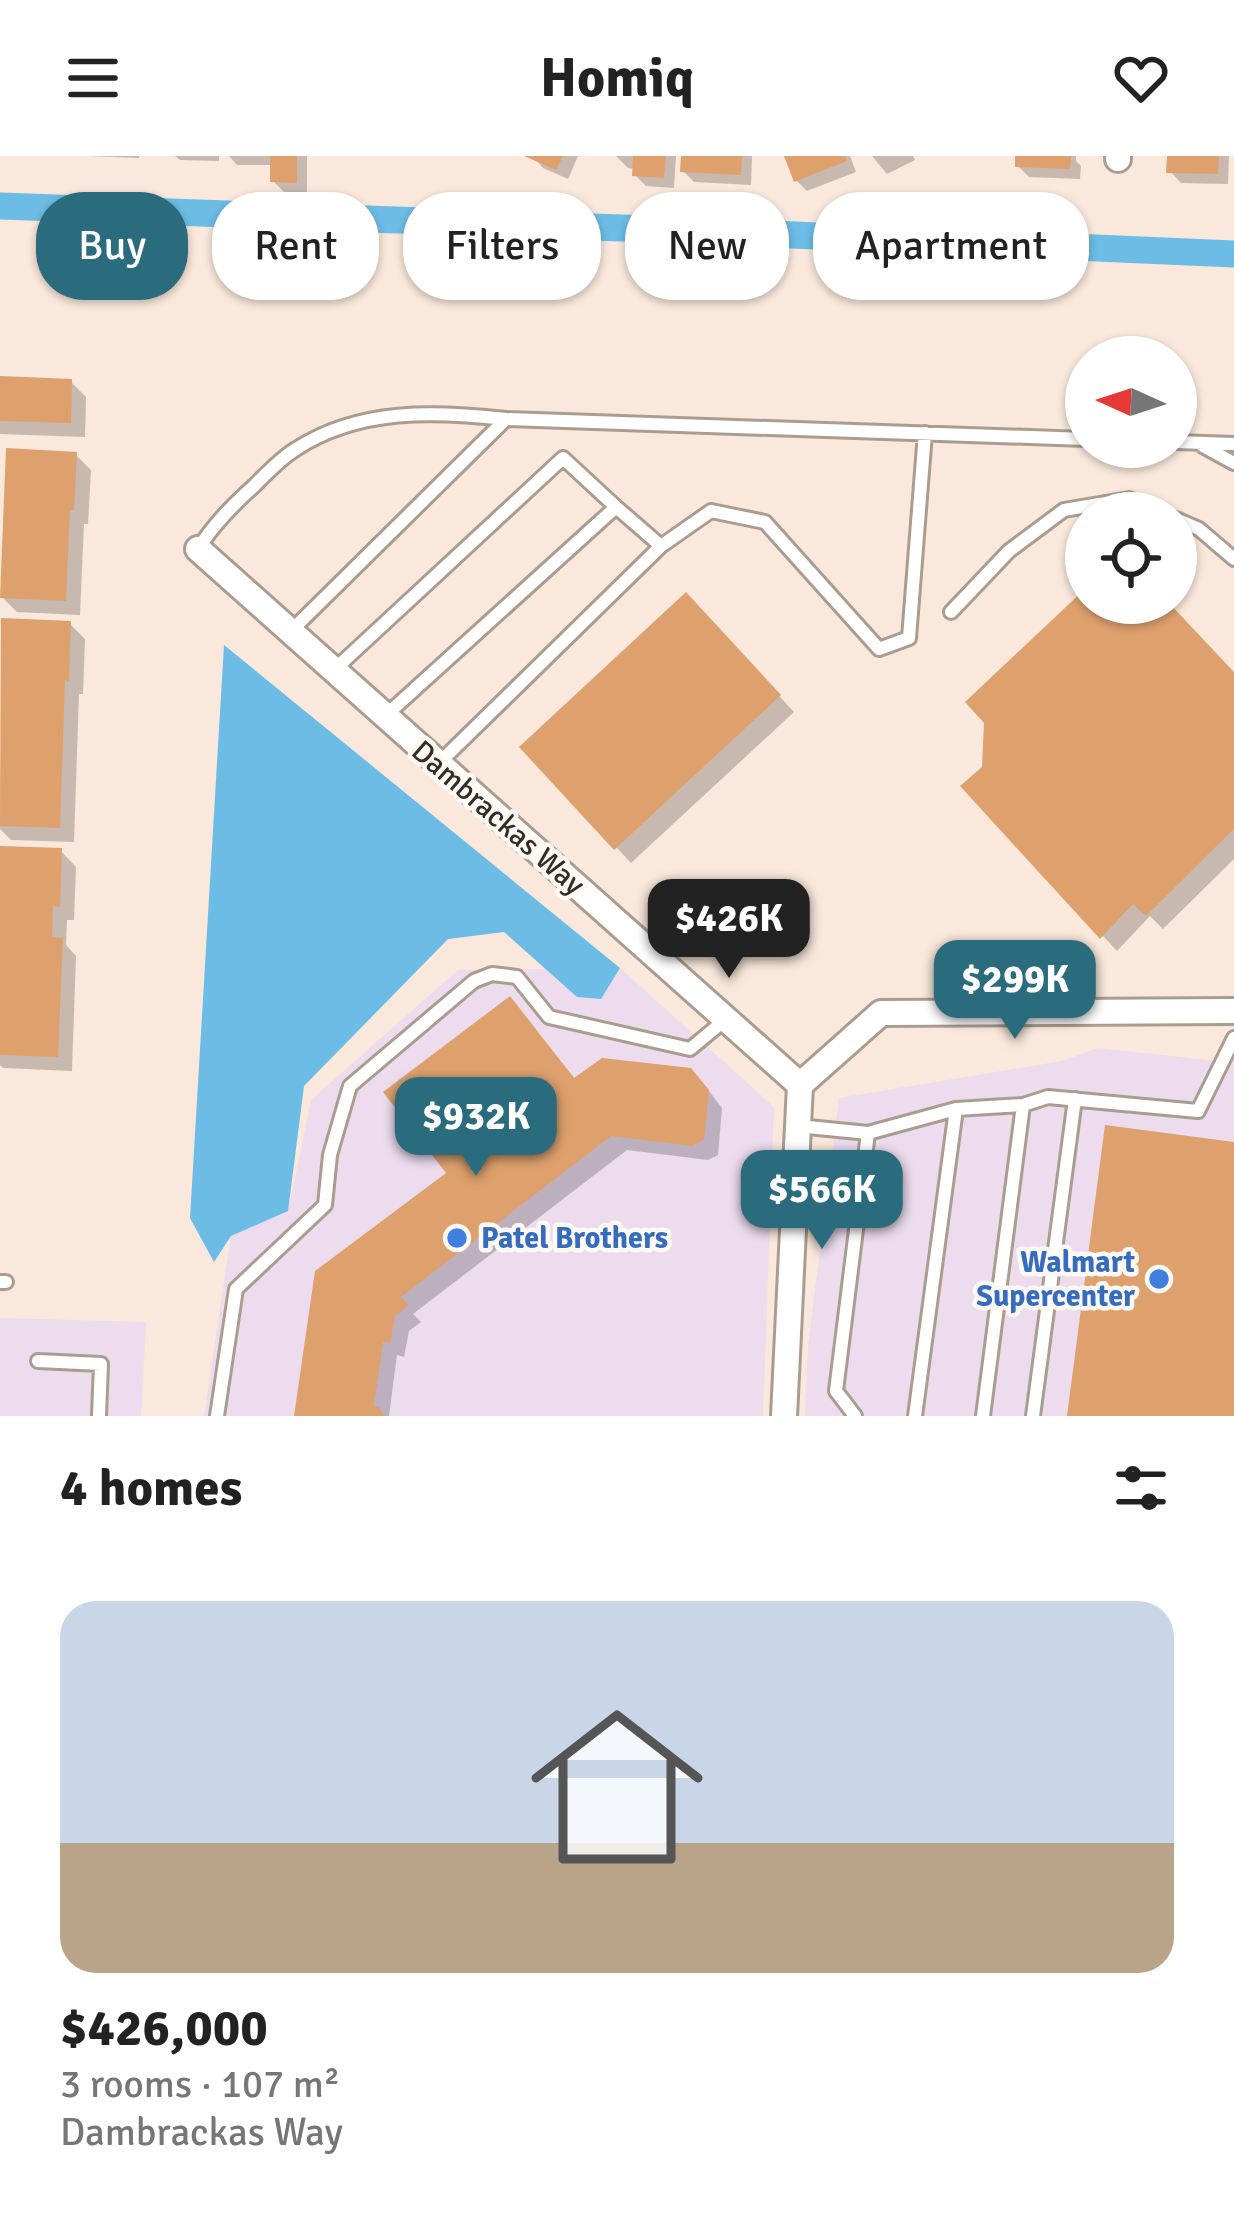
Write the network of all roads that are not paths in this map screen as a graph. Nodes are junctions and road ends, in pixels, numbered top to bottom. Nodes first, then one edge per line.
1 (506, 419) junction
2 (926, 433) junction
3 (1065, 438) edge
4 (1197, 443) edge
5 (1197, 444) edge
6 (1234, 444) edge
7 (1234, 463) edge
8 (616, 507) junction
9 (1065, 510) edge
10 (1197, 529) edge
11 (661, 546) junction
12 (198, 549) joint
13 (1234, 559) edge
14 (951, 612) dead end
15 (292, 630) junction
16 (333, 671) junction
17 (384, 717) junction
18 (438, 764) junction
19 (1234, 1011) edge
20 (726, 1019) junction
21 (1234, 1039) edge
22 (800, 1084) junction
23 (1075, 1099) junction
24 (1023, 1105) junction
25 (956, 1109) junction
26 (798, 1126) junction
27 (868, 1133) junction
28 (38, 1361) dead end
29 (99, 1416) edge
30 (217, 1416) edge
31 (784, 1416) edge
32 (854, 1416) edge
33 (915, 1416) edge
34 (983, 1416) edge
35 (1033, 1416) edge

1 - 2 lane
1 - 12 lane
1 - 15 lane
2 - 3 lane
2 - 11 lane
4 - 6 lane
5 - 7 lane
8 - 11 lane
8 - 16 lane
8 - 17 lane
9 - 14 lane
10 - 13 lane
11 - 18 lane
12 - 15 street, Dambrackas Way
15 - 16 street, Dambrackas Way
16 - 17 street, Dambrackas Way
17 - 18 street, Dambrackas Way
18 - 20 street, Dambrackas Way
19 - 22 street
20 - 22 street, Dambrackas Way
20 - 30 lane
21 - 23 lane
22 - 26 street
23 - 24 lane
23 - 35 lane
24 - 25 lane
24 - 34 lane
25 - 27 lane
25 - 33 lane
26 - 27 lane
26 - 31 street
27 - 32 lane
28 - 29 lane

